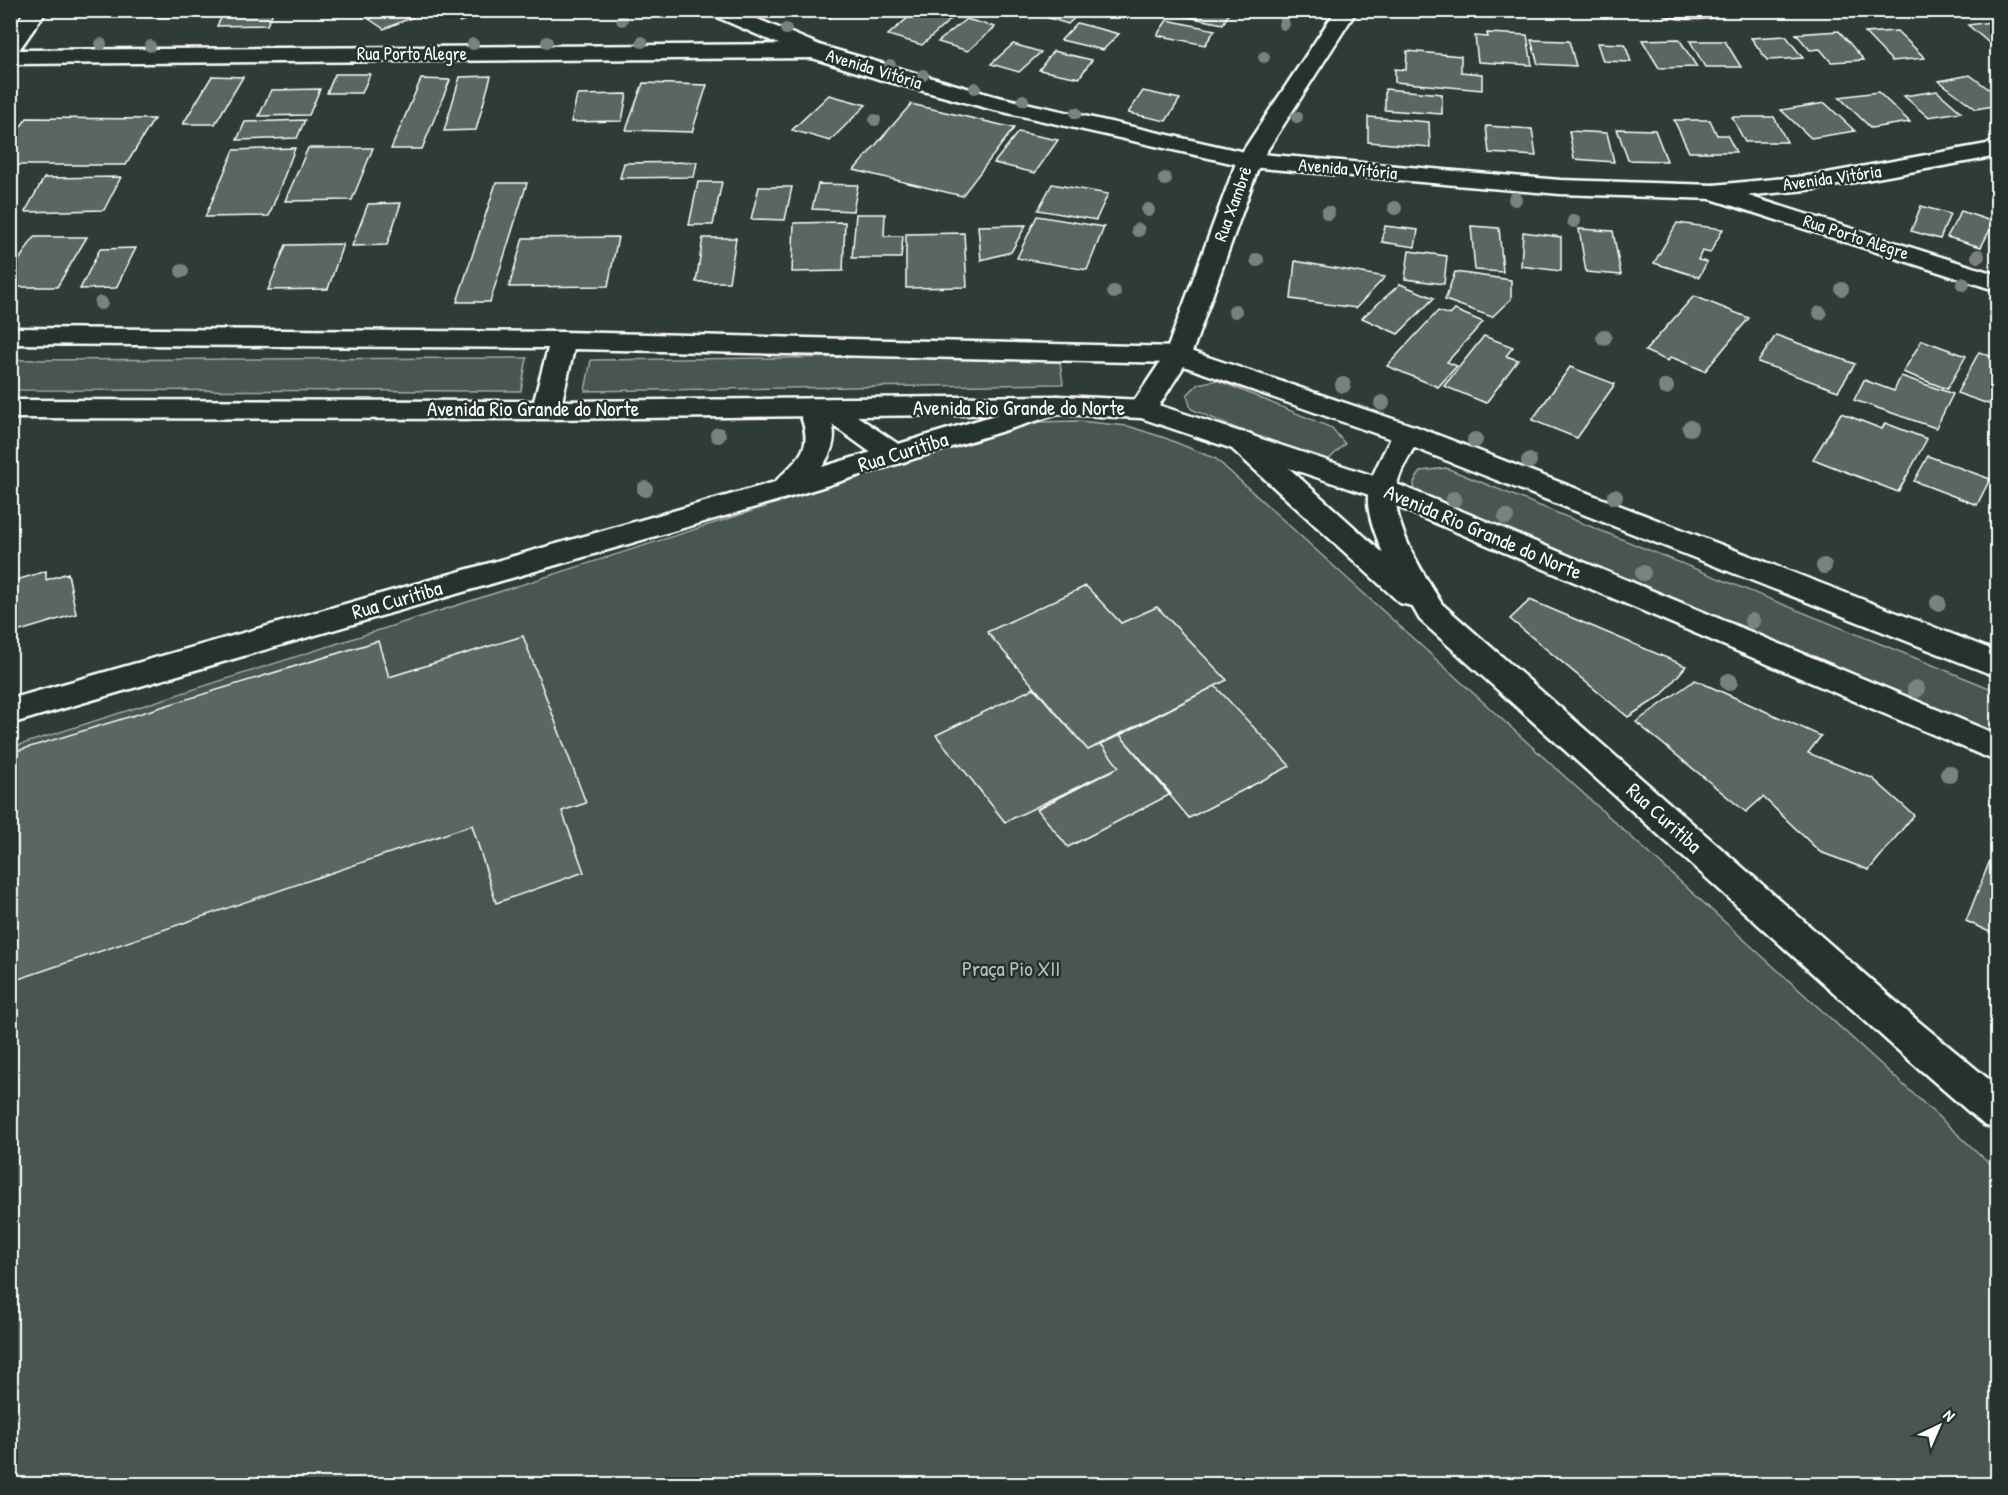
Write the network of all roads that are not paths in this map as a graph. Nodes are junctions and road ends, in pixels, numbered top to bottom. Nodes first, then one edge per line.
1 (37, 10) edge
2 (717, 10) edge
3 (1347, 10) edge
4 (1672, 10) edge
5 (1714, 10) edge
6 (10, 47) edge
7 (814, 51) junction
8 (10, 57) edge
9 (1998, 149) edge
10 (1249, 160) junction
11 (1714, 192) junction
12 (1998, 283) edge
13 (10, 336) edge
14 (563, 340) junction
15 (1178, 355) junction
16 (1058, 405) junction
17 (819, 408) junction
18 (10, 409) edge
19 (1143, 409) junction
20 (546, 410) junction
21 (1407, 434) junction
22 (1240, 441) junction
23 (894, 455) junction
24 (783, 489) junction
25 (1382, 489) junction
26 (1431, 612) junction
27 (1998, 665) edge
28 (10, 712) edge
29 (1998, 749) edge
30 (1998, 1112) edge

1 - 6 street
2 - 7 street, Avenida Vitória
3 - 10 street, Rua Xambrê
4 - 5 street
7 - 8 street, Rua Porto Alegre
7 - 10 street, Avenida Vitória
9 - 11 street, Avenida Vitória
10 - 11 street, Avenida Vitória
10 - 15 street, Rua Xambrê
11 - 12 street, Rua Porto Alegre
13 - 14 street
14 - 15 street
14 - 20 street
15 - 19 street, Rua Xambrê
15 - 21 street
16 - 17 street, Avenida Rio Grande do Norte
16 - 19 street, Avenida Rio Grande do Norte
16 - 23 street, Rua Curitiba
17 - 20 street, Avenida Rio Grande do Norte
17 - 23 street
17 - 24 street, Rua Curitiba
18 - 20 street, Avenida Rio Grande do Norte
19 - 22 street, Avenida Rio Grande do Norte
21 - 25 street
21 - 27 street
22 - 25 street, Avenida Rio Grande do Norte
22 - 26 street
23 - 24 street, Rua Curitiba
24 - 28 street, Rua Curitiba
25 - 26 street, Rua Curitiba
25 - 29 street, Avenida Rio Grande do Norte
26 - 30 street, Rua Curitiba

